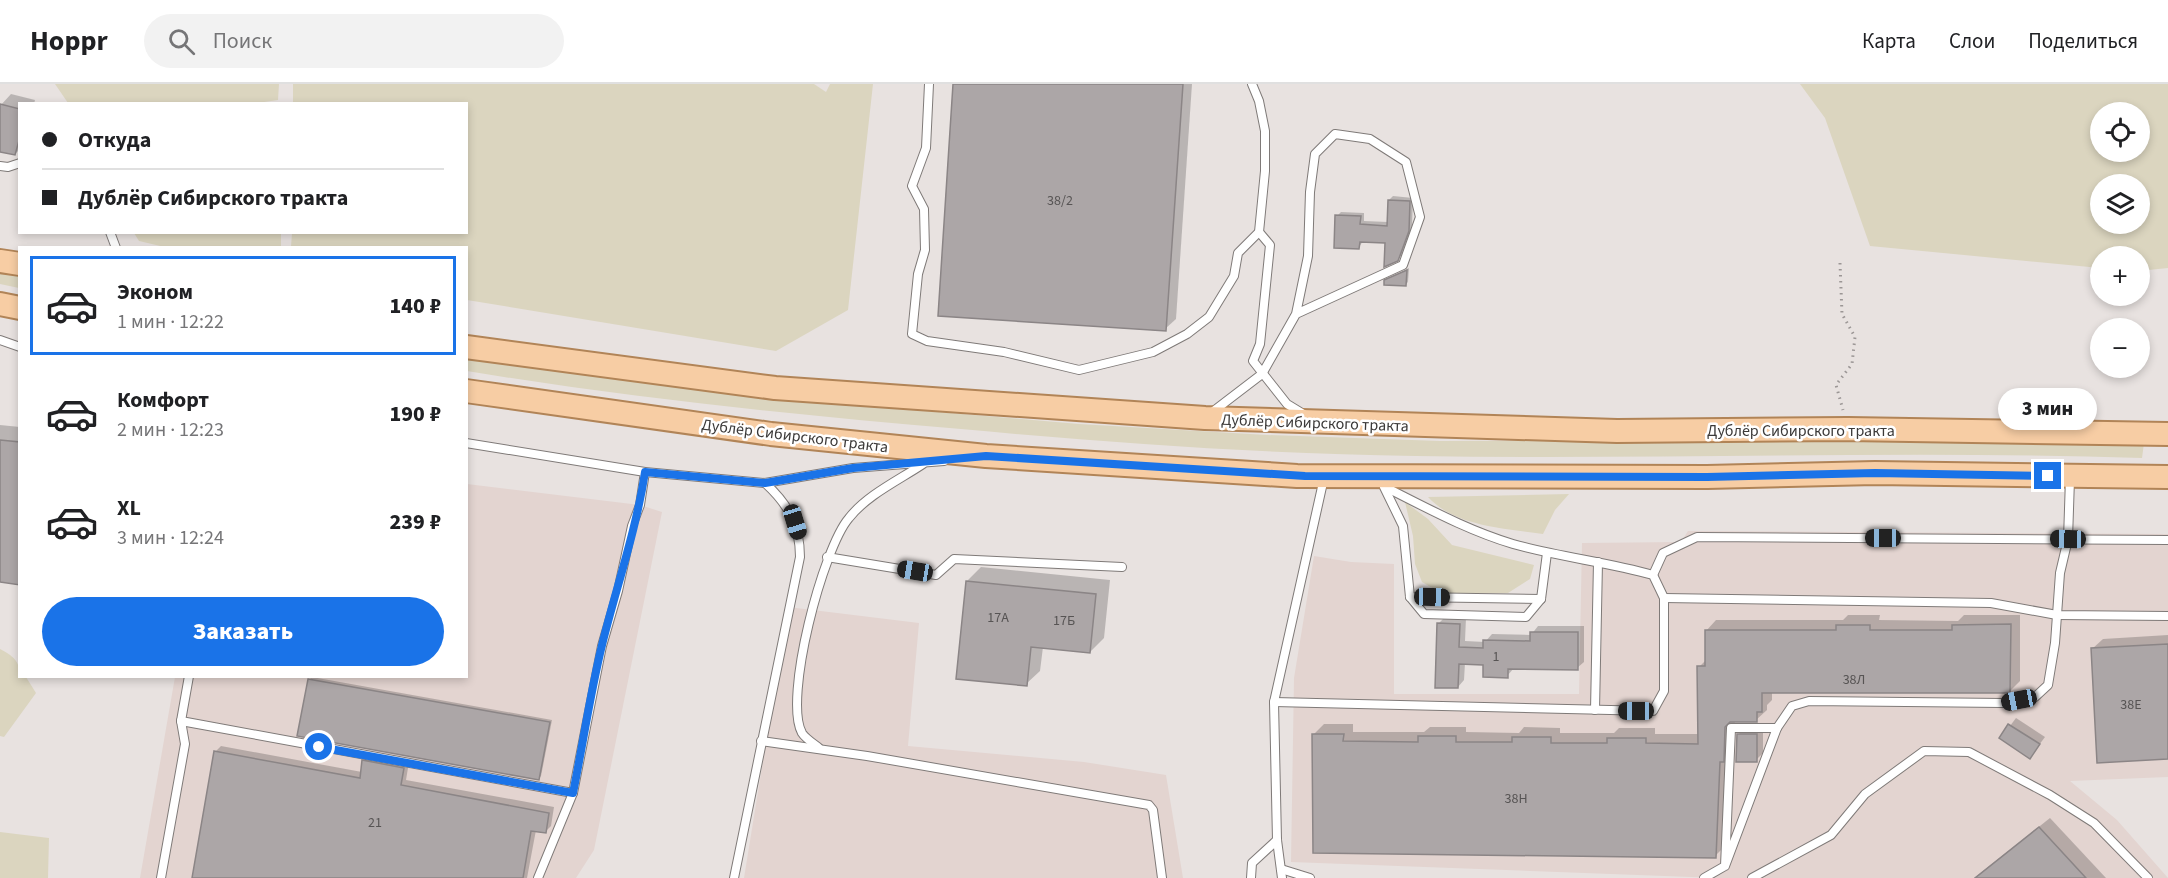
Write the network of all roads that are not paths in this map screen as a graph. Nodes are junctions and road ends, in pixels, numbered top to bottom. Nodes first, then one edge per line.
1 (930, 84) edge
2 (1252, 84) edge
3 (18, 164) edge
4 (0, 166) edge
5 (1259, 232) junction
6 (0, 261) edge
7 (18, 264) edge
8 (0, 304) edge
9 (18, 308) edge
10 (1296, 314) junction
11 (0, 340) edge
12 (18, 346) edge
13 (468, 347) edge
14 (1262, 374) junction
15 (468, 391) edge
16 (1205, 418) junction
17 (1319, 423) junction
18 (2168, 434) edge
19 (468, 443) edge
20 (986, 456) junction
21 (924, 463) junction
22 (645, 472) junction
23 (1357, 476) junction
24 (2070, 476) junction
25 (1325, 477) junction
26 (2168, 477) edge
27 (765, 483) junction
28 (1387, 488) junction
29 (2068, 539) junction
30 (2168, 540) edge
31 (1547, 552) junction
32 (827, 557) junction
33 (1599, 562) junction
34 (1122, 567) dead end
35 (1653, 575) junction
36 (1410, 597) junction
37 (1664, 597) junction
38 (1541, 599) junction
39 (2057, 615) junction
40 (2168, 616) edge
41 (189, 678) edge
42 (1274, 702) junction
43 (1595, 710) junction
44 (181, 721) junction
45 (1777, 728) junction
46 (761, 741) junction
47 (820, 748) junction
48 (573, 793) junction
49 (1277, 840) junction
50 (1725, 866) junction
51 (1281, 869) junction
52 (161, 878) edge
53 (538, 878) edge
54 (734, 878) edge
55 (1162, 878) edge
56 (1251, 878) edge
57 (1282, 878) edge
58 (1310, 878) edge
59 (1704, 878) edge
60 (1752, 878) edge
61 (2148, 878) edge

1 - 5 lane
2 - 5 lane
3 - 4 lane
5 - 14 lane
6 - 7 main road
8 - 9 main road
10 - 10 lane
10 - 14 lane
11 - 12 lane
13 - 16 main road, Дублёр Сибирского тракта
14 - 16 lane
14 - 17 lane
15 - 20 main road, Дублёр Сибирского тракта
16 - 17 main road, Дублёр Сибирского тракта
17 - 18 main road, Дублёр Сибирского тракта
19 - 22 lane
20 - 21 lane
20 - 25 main road, Дублёр Сибирского тракта
21 - 27 lane
21 - 32 lane
22 - 27 lane
22 - 48 lane
23 - 24 main road, Дублёр Сибирского тракта
23 - 25 main road, Дублёр Сибирского тракта
23 - 28 lane
24 - 26 main road, Дублёр Сибирского тракта
24 - 29 lane
25 - 42 lane
27 - 46 lane
28 - 31 lane
28 - 36 lane
29 - 30 lane
29 - 35 lane
29 - 39 lane
31 - 33 lane
31 - 38 lane
32 - 34 lane
32 - 47 lane
33 - 35 lane
33 - 43 lane
35 - 37 lane
36 - 38 lane
36 - 38 lane
37 - 39 lane
37 - 43 lane
39 - 40 lane
39 - 45 lane
41 - 44 lane
42 - 43 lane
42 - 49 lane
44 - 48 lane
44 - 52 lane
45 - 50 lane
45 - 50 lane
46 - 47 lane
46 - 54 lane
47 - 55 lane
48 - 53 lane
49 - 51 lane
49 - 56 lane
50 - 59 lane
51 - 57 lane
51 - 58 lane
60 - 61 lane

